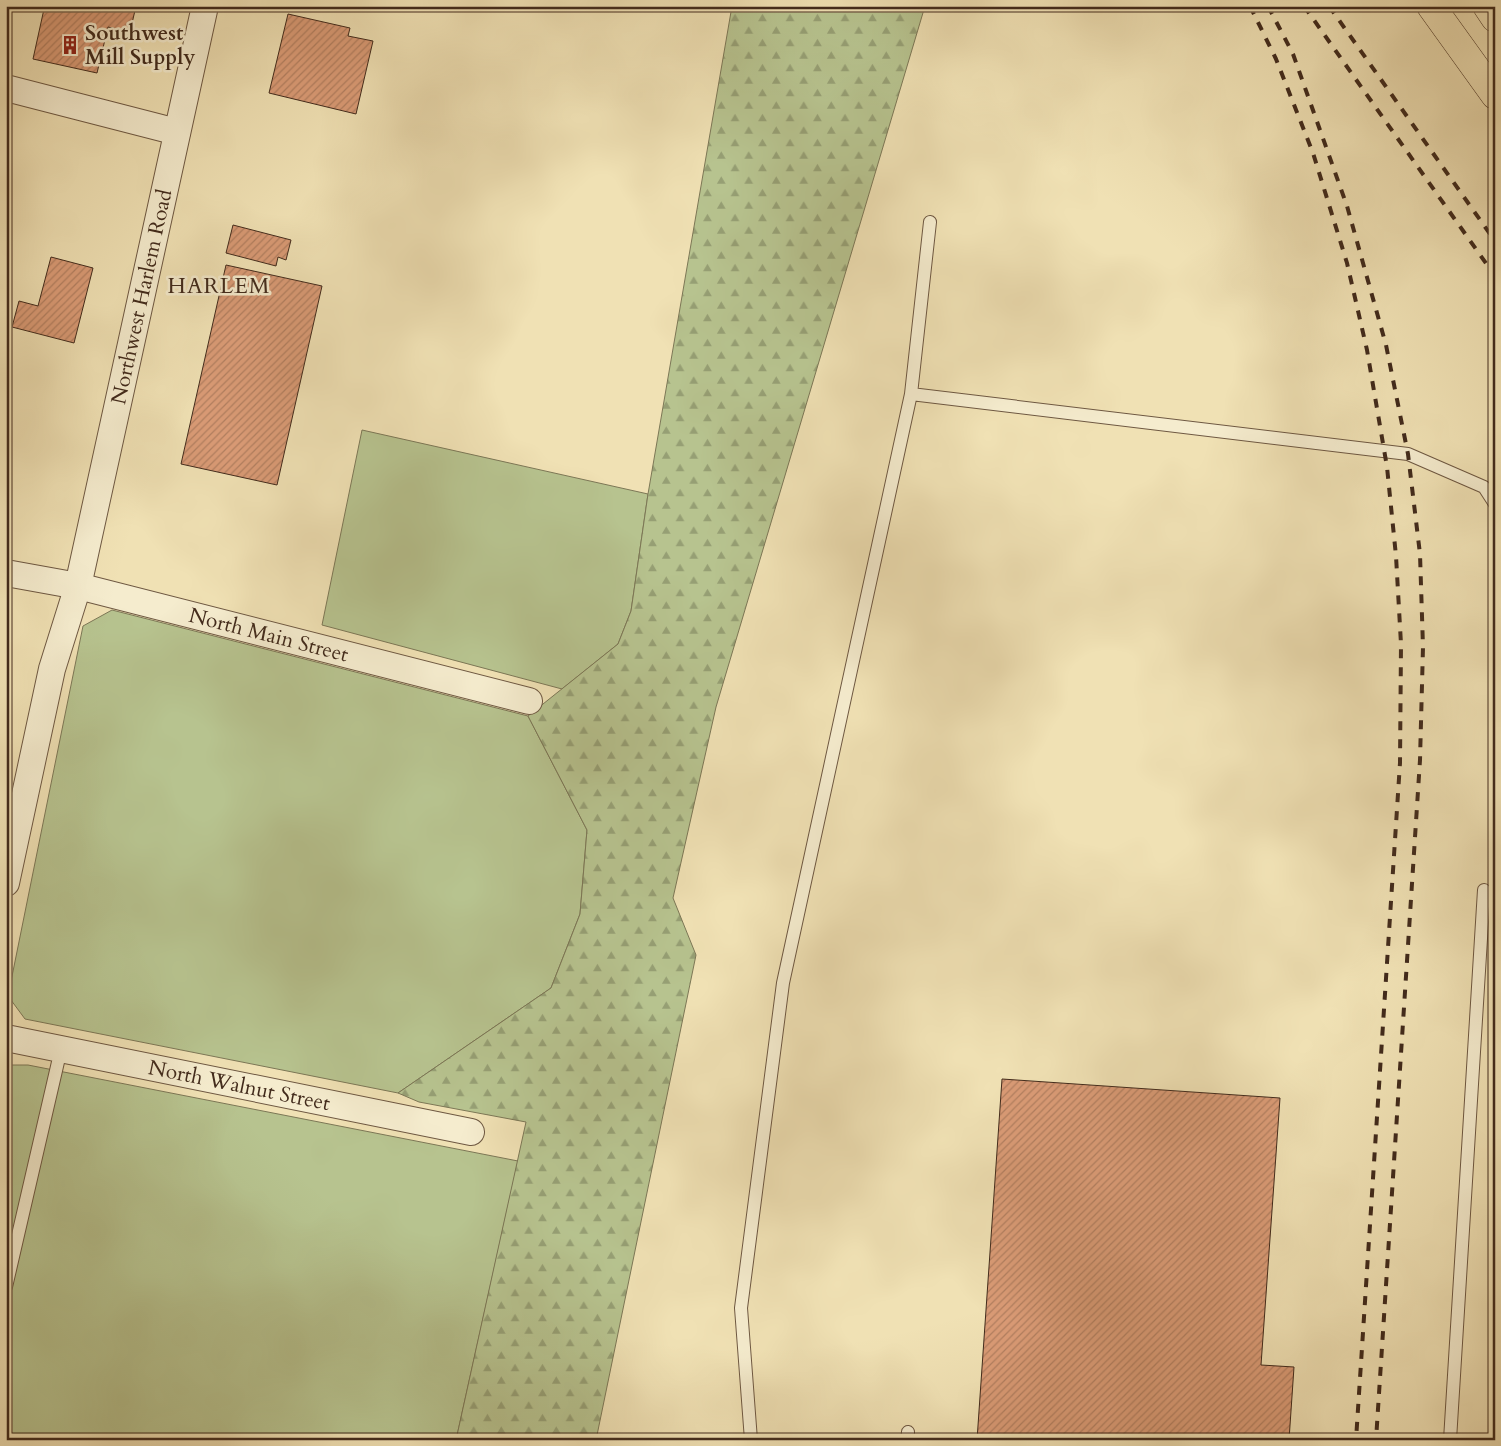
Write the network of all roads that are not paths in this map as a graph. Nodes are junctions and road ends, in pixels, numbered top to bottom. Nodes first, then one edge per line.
1 (205, 6) edge
2 (1431, 6) edge
3 (1487, 6) edge
4 (1495, 18) edge
5 (6, 88) edge
6 (1495, 95) edge
7 (177, 132) junction
8 (930, 222) dead end
9 (911, 394) junction
10 (1495, 504) edge
11 (6, 573) edge
12 (78, 586) junction
13 (529, 701) dead end
14 (6, 883) edge
15 (1484, 890) dead end
16 (6, 1038) edge
17 (61, 1049) junction
18 (471, 1132) dead end
19 (8, 1268) edge
20 (6, 1287) edge
21 (751, 1440) edge
22 (1450, 1440) edge

1 - 7 street, Northwest Harlem Road
2 - 6 highway
3 - 4 highway
5 - 7 street
7 - 12 street, Northwest Harlem Road
8 - 9 lane
9 - 10 lane
9 - 21 lane
11 - 12 street, North Main Street
12 - 13 street, North Main Street
12 - 14 street, Northwest Harlem Road
15 - 22 lane
16 - 17 street, North Walnut Street
17 - 18 street, North Walnut Street
17 - 19 lane
19 - 20 lane

